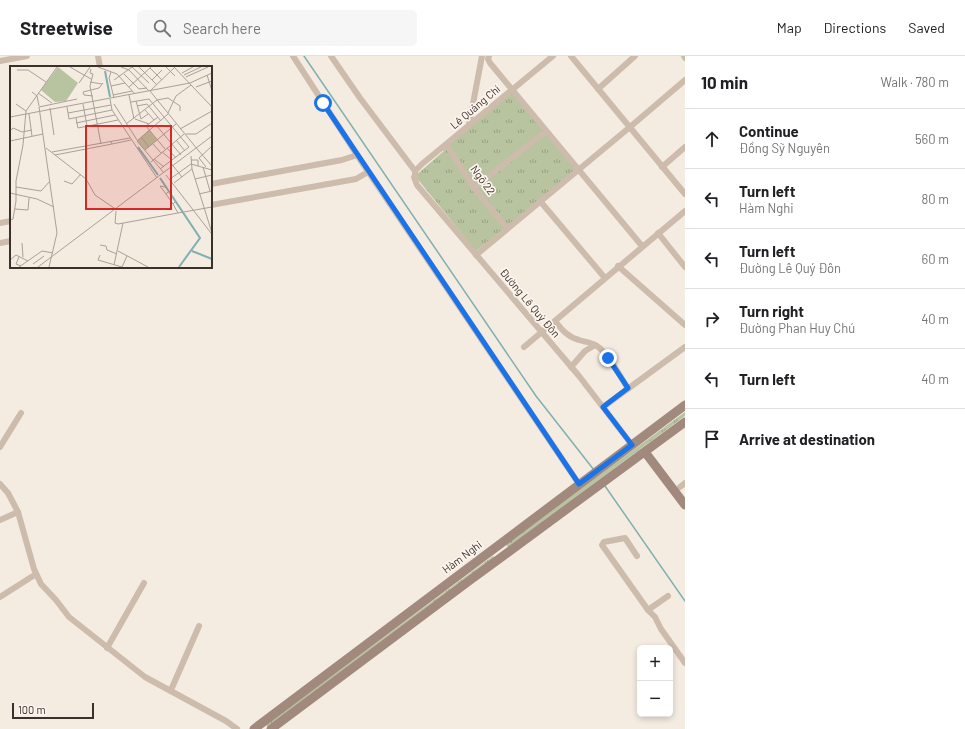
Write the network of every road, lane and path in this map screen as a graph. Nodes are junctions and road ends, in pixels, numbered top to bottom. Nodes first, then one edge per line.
1 (27, 56) edge
2 (98, 56) edge
3 (293, 56) edge
4 (331, 56) edge
5 (482, 56) edge
6 (489, 56) edge
7 (553, 56) edge
8 (571, 56) edge
9 (635, 56) edge
10 (10, 58) edge
11 (0, 61) edge
12 (100, 66) edge
13 (685, 80) edge
14 (598, 89) junction
15 (512, 90) junction
16 (469, 125) junction
17 (630, 127) junction
18 (546, 130) junction
19 (685, 147) edge
20 (442, 148) junction
21 (357, 155) junction
22 (662, 167) junction
23 (578, 169) junction
24 (368, 172) junction
25 (415, 173) junction
26 (212, 184) edge
27 (474, 188) junction
28 (685, 194) edge
29 (540, 201) junction
30 (212, 205) edge
31 (685, 211) edge
32 (10, 221) edge
33 (0, 223) edge
34 (507, 228) junction
35 (658, 233) junction
36 (10, 241) edge
37 (0, 243) edge
38 (642, 246) junction
39 (476, 254) junction
40 (618, 266) junction
41 (685, 267) edge
42 (605, 278) junction
43 (555, 321) junction
44 (685, 325) edge
45 (542, 332) junction
46 (595, 345) junction
47 (524, 347) dead end
48 (684, 350) edge
49 (571, 367) junction
50 (628, 388) junction
51 (685, 405) edge
52 (603, 407) junction
53 (21, 412) dead end
54 (685, 422) edge
55 (632, 445) junction
56 (0, 447) edge
57 (645, 452) junction
58 (0, 484) edge
59 (579, 484) junction
60 (685, 505) edge
61 (18, 512) junction
62 (0, 520) edge
63 (637, 556) dead end
64 (36, 574) junction
65 (144, 583) dead end
66 (668, 596) dead end
67 (0, 597) edge
68 (648, 610) junction
69 (199, 626) dead end
70 (107, 648) junction
71 (685, 663) edge
72 (171, 690) junction
73 (238, 729) edge
74 (254, 729) edge
75 (271, 729) edge

1 - 10 street
2 - 12 street
3 - 21 street
4 - 25 street, Đường Lê Quý Đôn
5 - 16 street
6 - 15 street
7 - 15 street, Lê Quảng Chí
8 - 14 street
9 - 14 street
10 - 11 street
13 - 17 street
14 - 17 street
15 - 16 street, Lê Quảng Chí
15 - 18 street
16 - 20 street, Lê Quảng Chí
17 - 22 street
17 - 23 street
18 - 23 street
18 - 27 street
19 - 22 street
20 - 25 street, Lê Quảng Chí
20 - 27 street, Ngõ 22
21 - 24 street
21 - 26 street
22 - 28 street
23 - 29 street
23 - 38 street
24 - 30 street
24 - 59 street
25 - 39 street, Đường Lê Quý Đôn
27 - 34 street, Ngõ 22
29 - 34 street
29 - 42 street
31 - 35 street
32 - 33 street
34 - 39 street
35 - 38 street
35 - 41 street
36 - 37 street
38 - 40 street
39 - 45 street, Đường Lê Quý Đôn
40 - 42 street
40 - 44 street
42 - 43 street
43 - 45 street
43 - 46 street
45 - 47 street
45 - 49 street, Đường Lê Quý Đôn
46 - 49 street
46 - 50 street
48 - 50 street
49 - 52 street, Đường Lê Quý Đôn
50 - 52 street
51 - 55 main road, Hàm Nghi
52 - 55 street, Đường Lê Quý Đôn
53 - 56 street
54 - 57 main road
55 - 59 main road, Hàm Nghi
57 - 60 main road
57 - 75 main road
58 - 61 street
59 - 74 main road, Hàm Nghi
61 - 62 street
61 - 64 street
63 - 68 street
64 - 67 street
64 - 70 street
65 - 70 street
66 - 68 street
68 - 71 street
69 - 72 street
70 - 72 street
72 - 73 street

